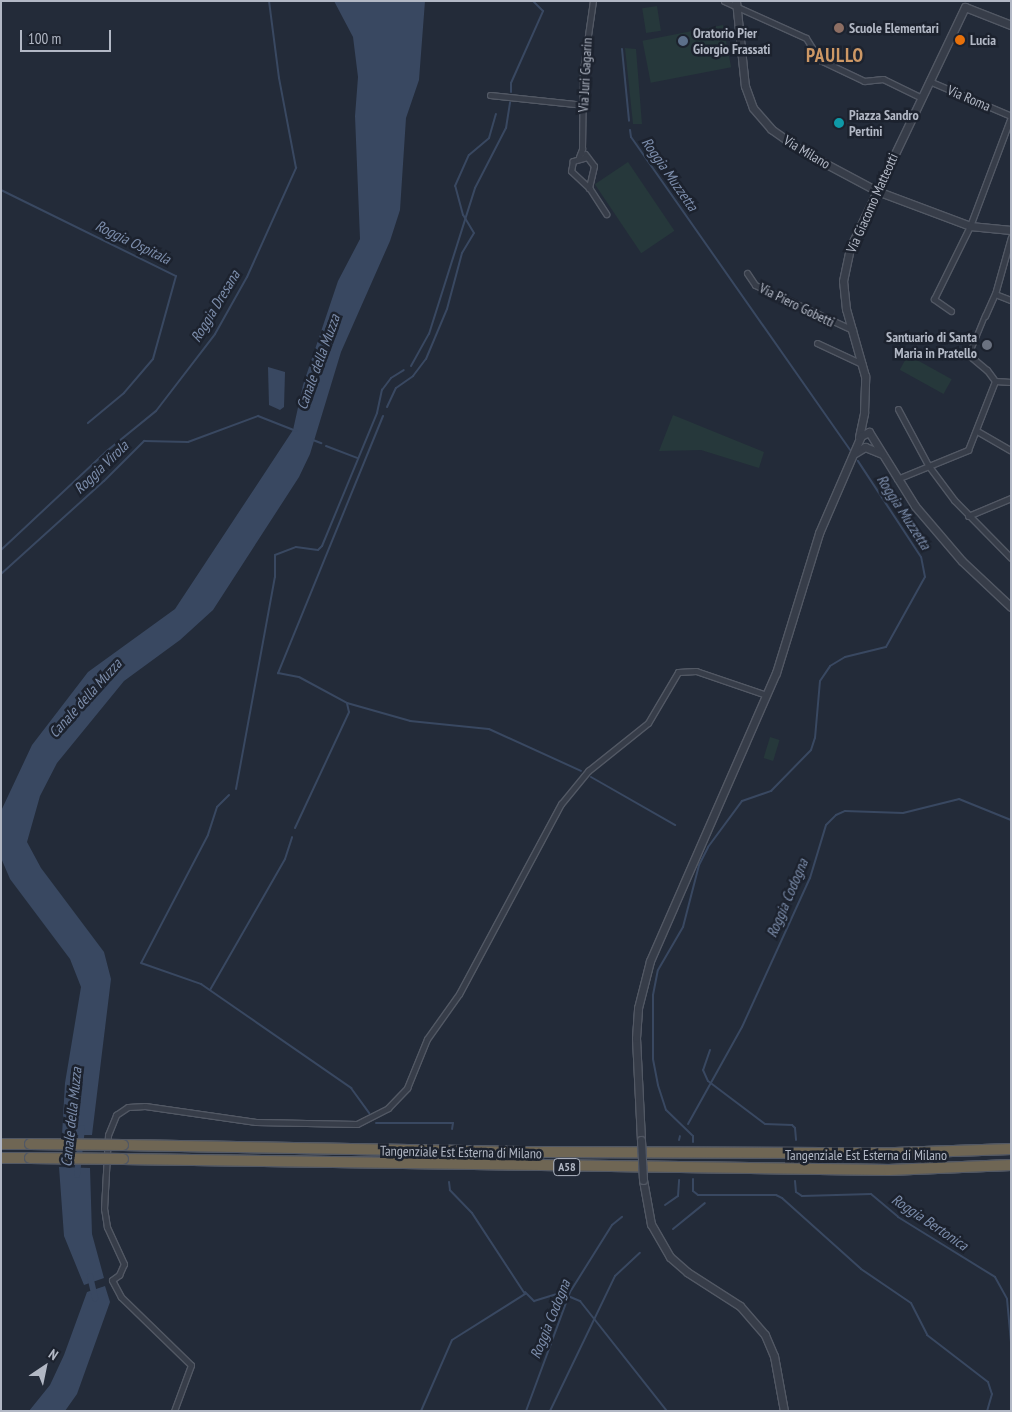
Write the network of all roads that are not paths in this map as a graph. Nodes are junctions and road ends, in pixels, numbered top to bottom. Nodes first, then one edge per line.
1 (593, 1) edge
2 (724, 1) edge
3 (960, 1) edge
4 (736, 4) edge
5 (966, 7) junction
6 (1011, 26) edge
7 (928, 80) junction
8 (490, 95) dead end
9 (920, 97) junction
10 (584, 105) junction
11 (1011, 117) edge
12 (582, 149) junction
13 (579, 157) junction
14 (587, 157) junction
15 (590, 176) junction
16 (579, 179) junction
17 (590, 188) junction
18 (877, 191) junction
19 (606, 214) dead end
20 (970, 226) junction
21 (1011, 230) edge
22 (1010, 239) edge
23 (747, 273) dead end
24 (995, 294) junction
25 (1011, 300) edge
26 (951, 311) dead end
27 (985, 316) joint
28 (853, 330) junction
29 (817, 343) dead end
30 (966, 353) joint
31 (863, 365) junction
32 (995, 381) junction
33 (1011, 382) edge
34 (898, 409) dead end
35 (864, 413) junction
36 (977, 431) junction
37 (869, 432) junction
38 (855, 449) junction
39 (1011, 451) edge
40 (879, 452) junction
41 (928, 465) junction
42 (897, 479) junction
43 (1011, 498) edge
44 (968, 516) junction
45 (1010, 556) edge
46 (1011, 607) edge
47 (766, 695) junction
48 (1, 1144) edge
49 (1011, 1149) edge
50 (1, 1158) edge
51 (1011, 1165) edge
52 (174, 1411) edge
53 (784, 1411) edge

1 - 10 street, Via Juri Gagarin
2 - 4 street
3 - 5 street
4 - 9 street
4 - 18 street, Via Milano
5 - 6 street
5 - 7 street, Via Giacomo Matteotti
7 - 9 street, Via Giacomo Matteotti
7 - 11 street, Via Roma
8 - 10 street
9 - 18 street, Via Giacomo Matteotti
10 - 12 street, Via Juri Gagarin
11 - 20 street
12 - 13 street, Via Juri Gagarin
12 - 14 street
13 - 14 street
13 - 16 street, Via Juri Gagarin
14 - 15 street
15 - 16 street
15 - 17 street
16 - 17 street
17 - 19 street
18 - 20 street, Via Milano
18 - 28 street, Via Giacomo Matteotti
20 - 21 street, Via Milano
20 - 26 street
22 - 24 street
23 - 28 street, Via Piero Gobetti
24 - 25 street
24 - 27 street
27 - 30 street
28 - 31 street, Via Giacomo Matteotti
29 - 31 street
30 - 32 street
31 - 35 street, Via Giacomo Matteotti
32 - 33 street
32 - 36 street
34 - 41 street
35 - 37 street, Via Giacomo Matteotti
35 - 38 street, Via Giacomo Matteotti
36 - 39 street
36 - 41 street
37 - 38 street
37 - 40 street, Via Giacomo Matteotti
38 - 40 street
38 - 47 street
40 - 42 street, Via Giacomo Matteotti
41 - 42 street
41 - 44 street
42 - 46 street, Via Giacomo Matteotti
43 - 44 street
44 - 45 street
47 - 52 street
47 - 53 street, bridge
48 - 49 highway, Tangenziale Est Esterna di Milano / A58, bridge
50 - 51 highway, Tangenziale Est Esterna di Milano / A58, bridge

